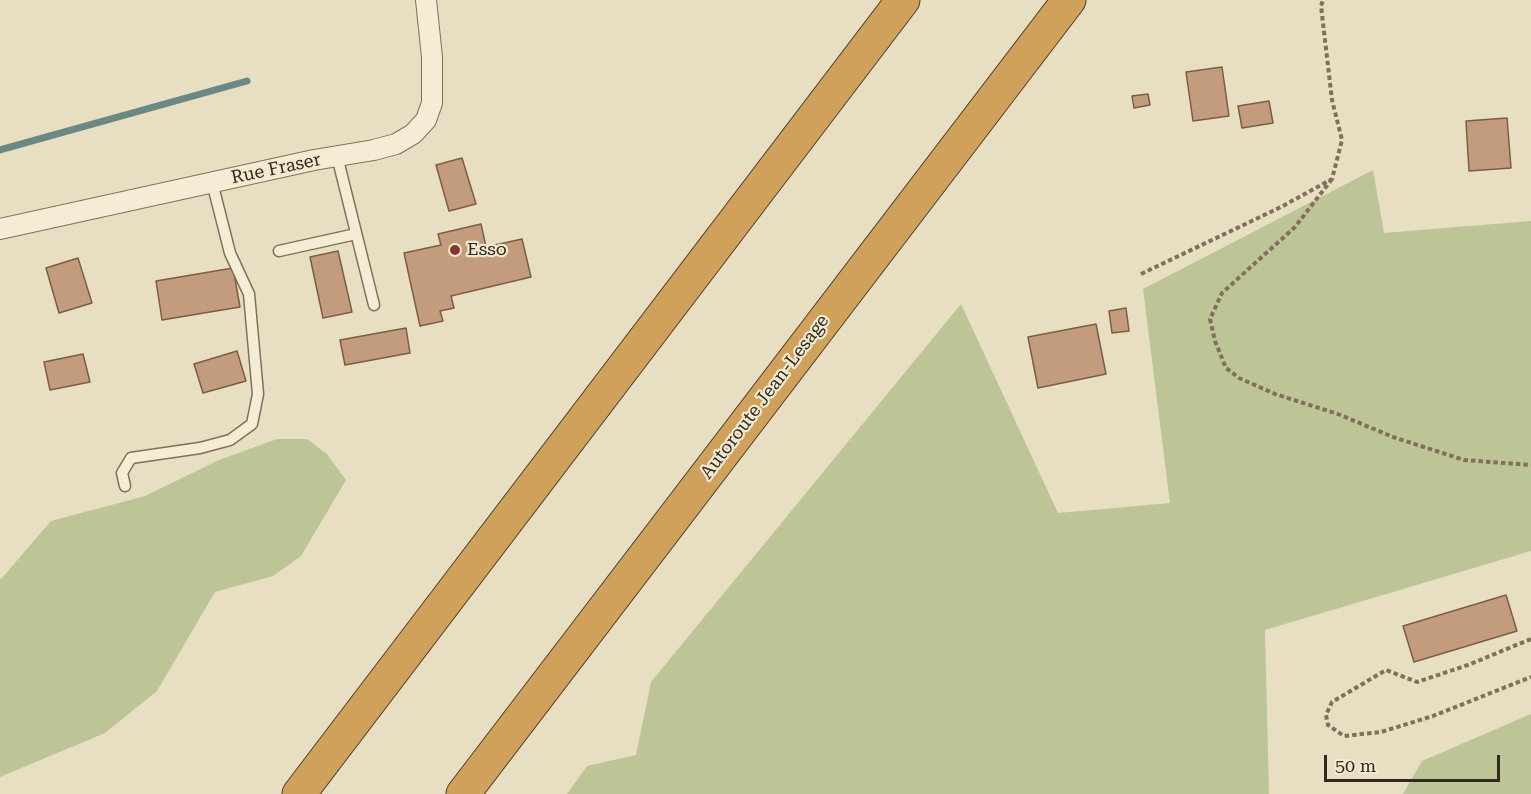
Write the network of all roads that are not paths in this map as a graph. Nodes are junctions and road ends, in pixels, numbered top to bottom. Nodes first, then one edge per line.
1 (426, 0) edge
2 (903, 0) edge
3 (1069, 0) edge
4 (337, 156) junction
5 (212, 182) junction
6 (0, 229) edge
7 (356, 234) junction
8 (279, 251) dead end
9 (374, 305) dead end
10 (125, 486) dead end
11 (299, 794) edge
12 (463, 794) edge

1 - 4 street, Rue Fraser
2 - 11 highway
3 - 12 highway, Autoroute Jean-Lesage
4 - 5 street, Rue Fraser
4 - 7 lane
5 - 6 street, Rue Fraser
5 - 10 lane
7 - 8 lane
7 - 9 lane

